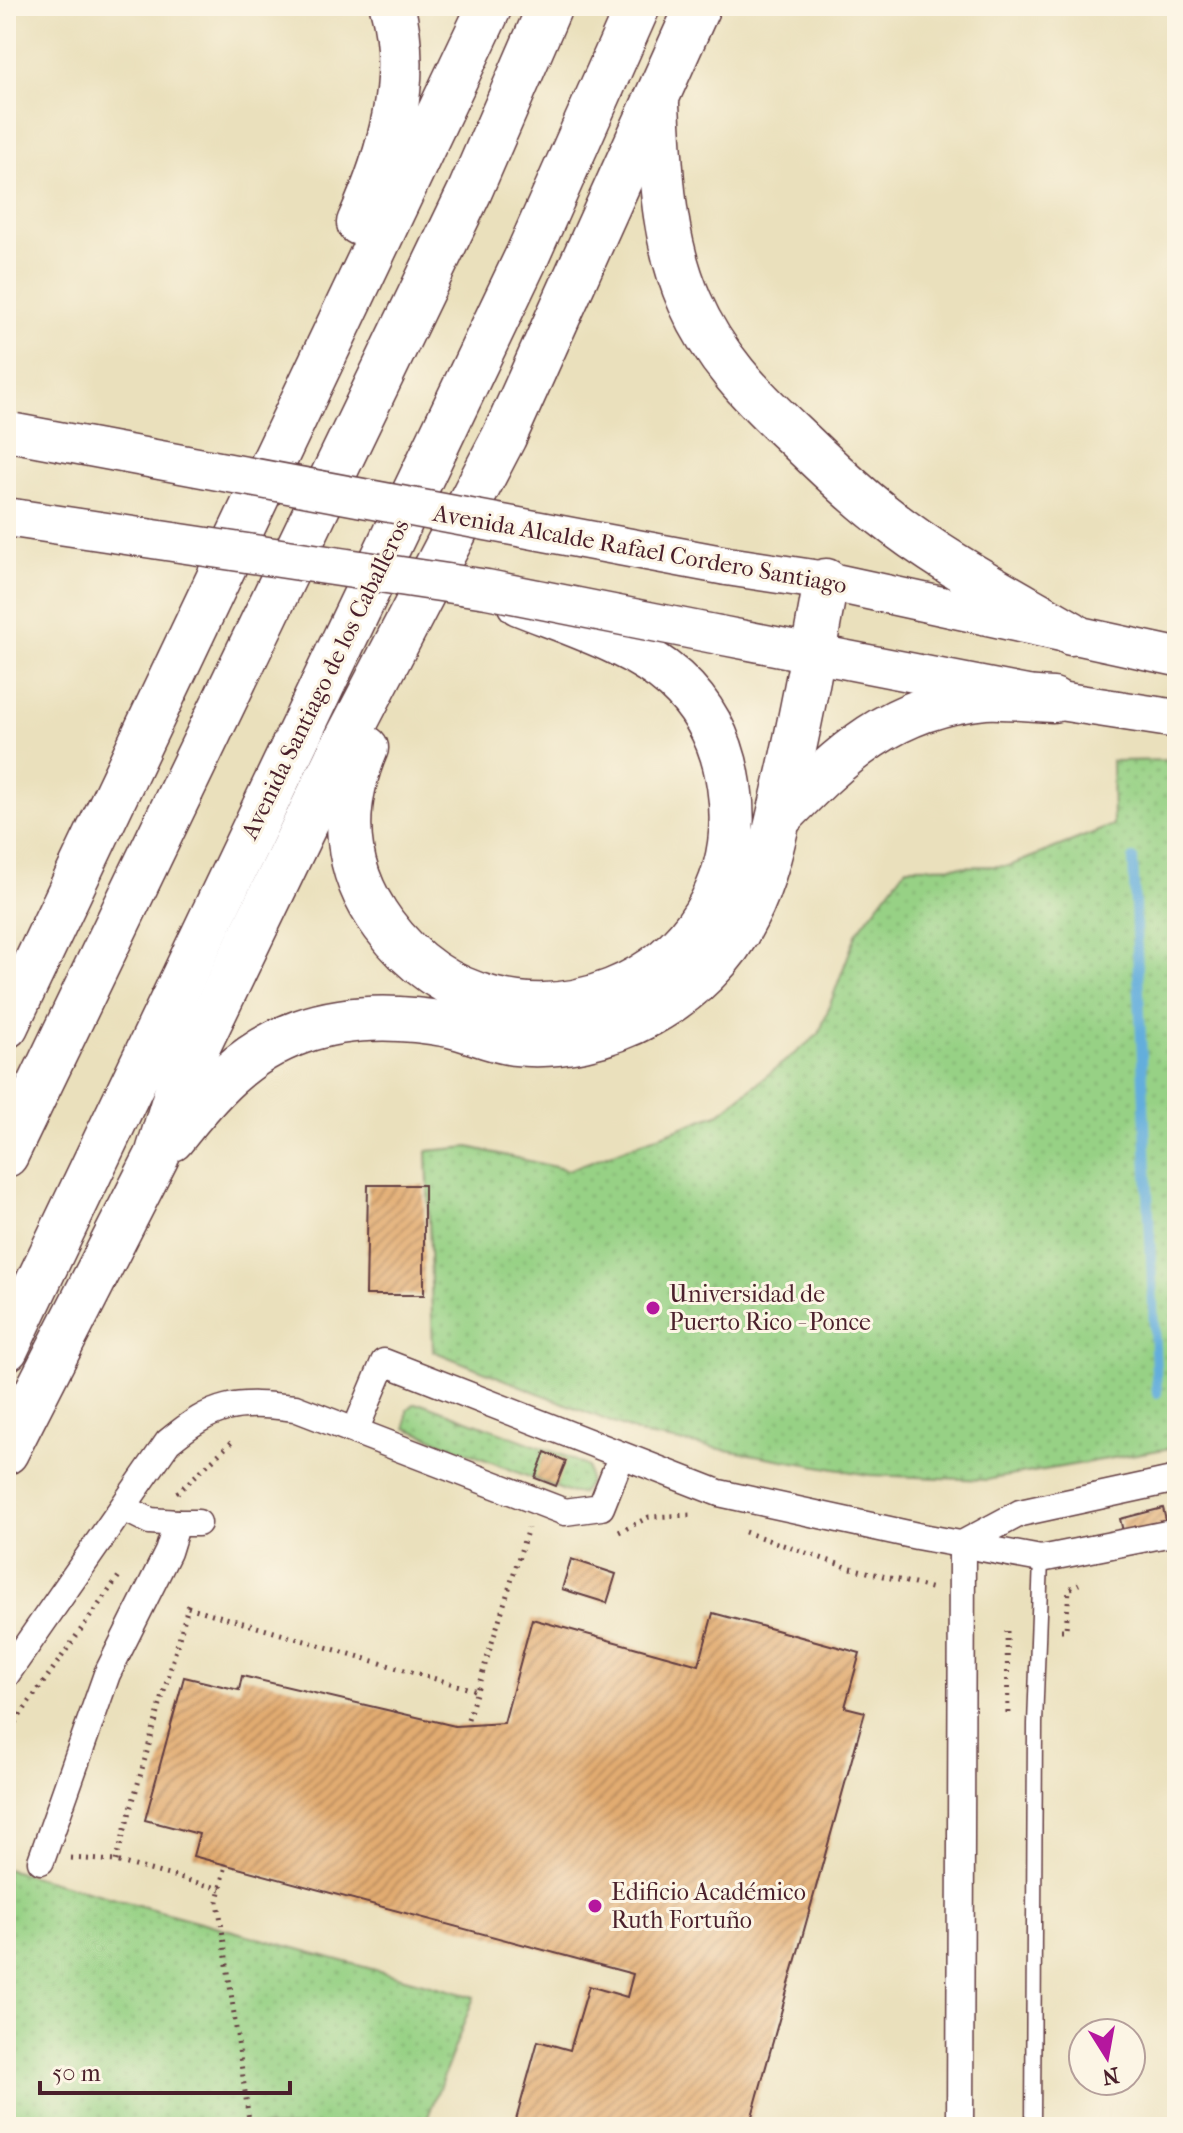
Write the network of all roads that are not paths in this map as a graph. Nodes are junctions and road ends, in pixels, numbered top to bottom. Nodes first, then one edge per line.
1 (392, 6) edge
2 (490, 6) edge
3 (550, 6) edge
4 (638, 6) edge
5 (698, 6) edge
6 (657, 99) junction
7 (323, 360) junction
8 (9, 432) edge
9 (6, 517) edge
10 (826, 581) junction
11 (487, 589) junction
12 (1071, 633) junction
13 (392, 652) junction
14 (813, 655) junction
15 (1177, 657) edge
16 (1053, 700) junction
17 (1177, 719) edge
18 (779, 818) junction
19 (9, 1018) edge
20 (6, 1155) edge
21 (157, 1156) junction
22 (6, 1349) edge
23 (355, 1431) junction
24 (6, 1452) edge
25 (621, 1457) junction
26 (1177, 1479) edge
27 (124, 1508) junction
28 (1177, 1532) edge
29 (962, 1544) junction
30 (1041, 1559) junction
31 (6, 1675) edge
32 (41, 1861) dead end
33 (960, 2127) edge
34 (1033, 2127) edge

1 - 7 highway
2 - 7 highway
3 - 20 highway
4 - 22 highway, Avenida Santiago de los Caballeros
5 - 6 highway
6 - 12 highway
6 - 13 highway
7 - 19 highway
8 - 10 street, Avenida Alcalde Rafael Cordero Santiago, bridge
9 - 11 street, bridge
10 - 12 street, Avenida Alcalde Rafael Cordero Santiago
10 - 14 highway
11 - 13 highway, bridge
11 - 14 street, bridge
12 - 15 street, Avenida Alcalde Rafael Cordero Santiago
13 - 21 highway
14 - 16 street
14 - 18 highway
16 - 17 street
16 - 18 highway
18 - 21 highway
21 - 24 highway
23 - 25 street
23 - 25 street
23 - 27 street
25 - 29 street
26 - 29 street
27 - 31 street
27 - 32 street
28 - 30 street
29 - 30 street
29 - 33 street
30 - 34 lane

